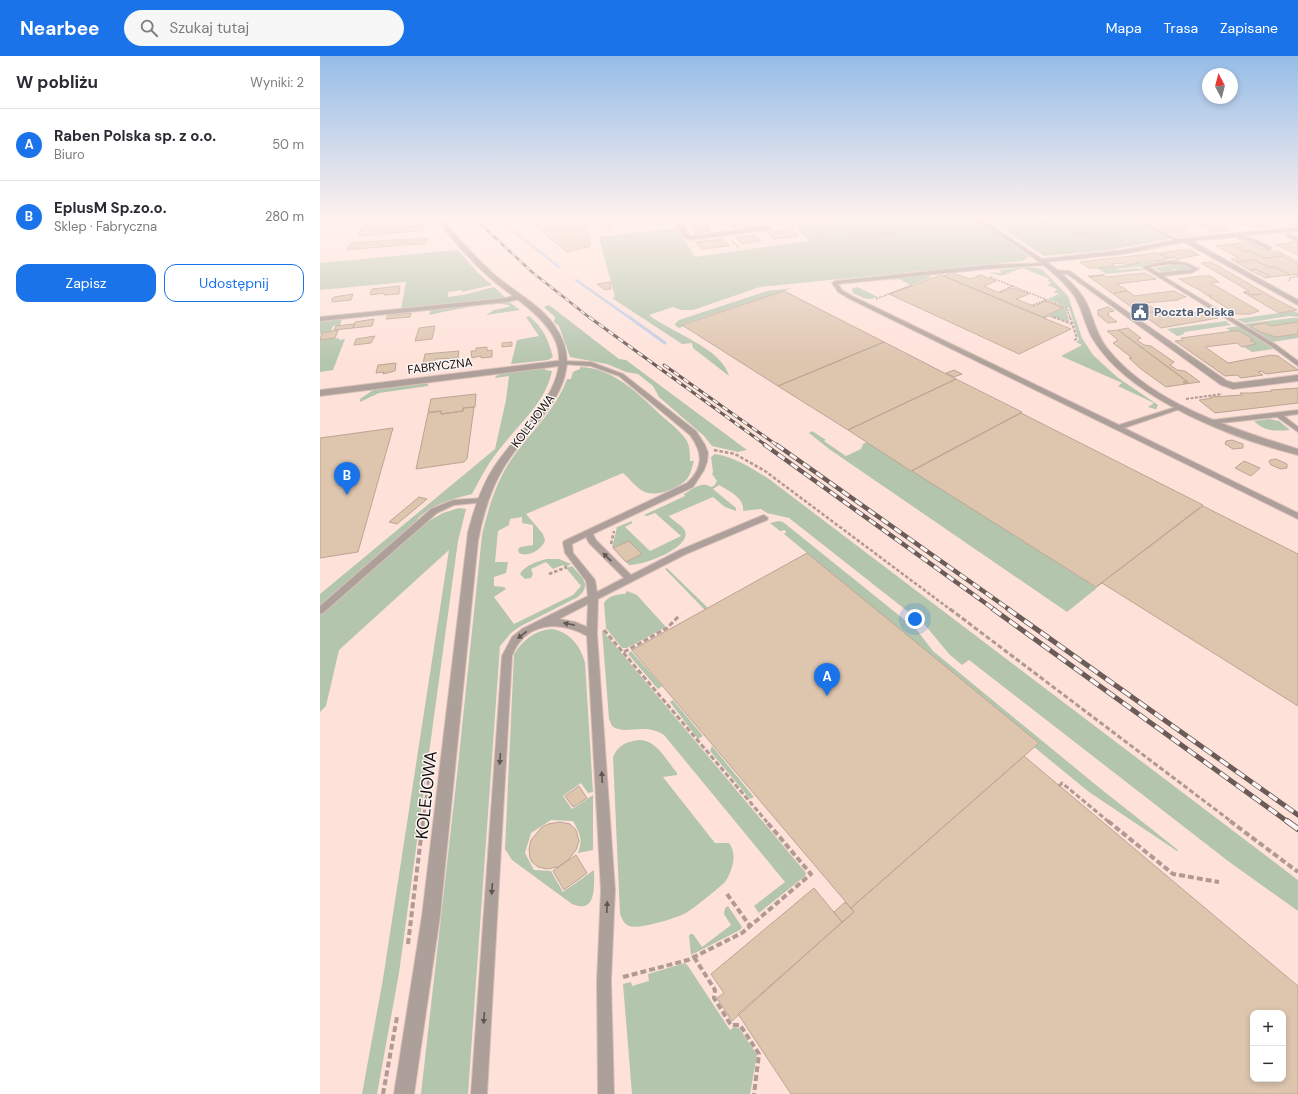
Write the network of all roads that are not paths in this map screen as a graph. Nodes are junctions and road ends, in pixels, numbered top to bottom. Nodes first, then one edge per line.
1 (484, 267) edge
2 (983, 267) edge
3 (1050, 267) edge
4 (1146, 267) edge
5 (1195, 267) edge
6 (1232, 267) edge
7 (1055, 272) junction
8 (1159, 275) junction
9 (1079, 280) joint
10 (517, 297) junction
11 (1298, 303) edge
12 (320, 319) edge
13 (564, 363) junction
14 (1298, 364) edge
15 (1298, 378) edge
16 (320, 393) edge
17 (1182, 403) junction
18 (1298, 412) edge
19 (1278, 414) junction
20 (1212, 422) junction
21 (1118, 428) junction
22 (1298, 430) edge
23 (1298, 452) edge
24 (483, 500) junction
25 (1298, 516) edge
26 (764, 518) dead end
27 (588, 532) junction
28 (629, 578) junction
29 (593, 596) junction
30 (320, 611) edge
31 (544, 622) junction
32 (592, 634) junction
33 (404, 1094) edge
34 (479, 1094) edge
35 (606, 1094) edge

1 - 10 street, KOLEJOWA
2 - 21 lane
3 - 7 street
4 - 8 lane
5 - 8 lane
6 - 11 street
7 - 9 lane
7 - 17 street
8 - 14 lane
9 - 15 street
10 - 12 street
10 - 13 street, KOLEJOWA
13 - 16 street, FABRYCZNA
13 - 24 street, KOLEJOWA
13 - 27 lane
17 - 20 street
17 - 21 lane
18 - 19 lane
19 - 20 lane
19 - 22 lane
20 - 23 street
21 - 25 lane
24 - 30 lane
24 - 33 street, KOLEJOWA
26 - 28 lane
28 -> 27 lane
27 - 29 lane
28 - 29 lane
29 - 31 lane
29 - 32 lane
32 -> 31 lane
31 -> 34 lane
35 -> 32 lane

